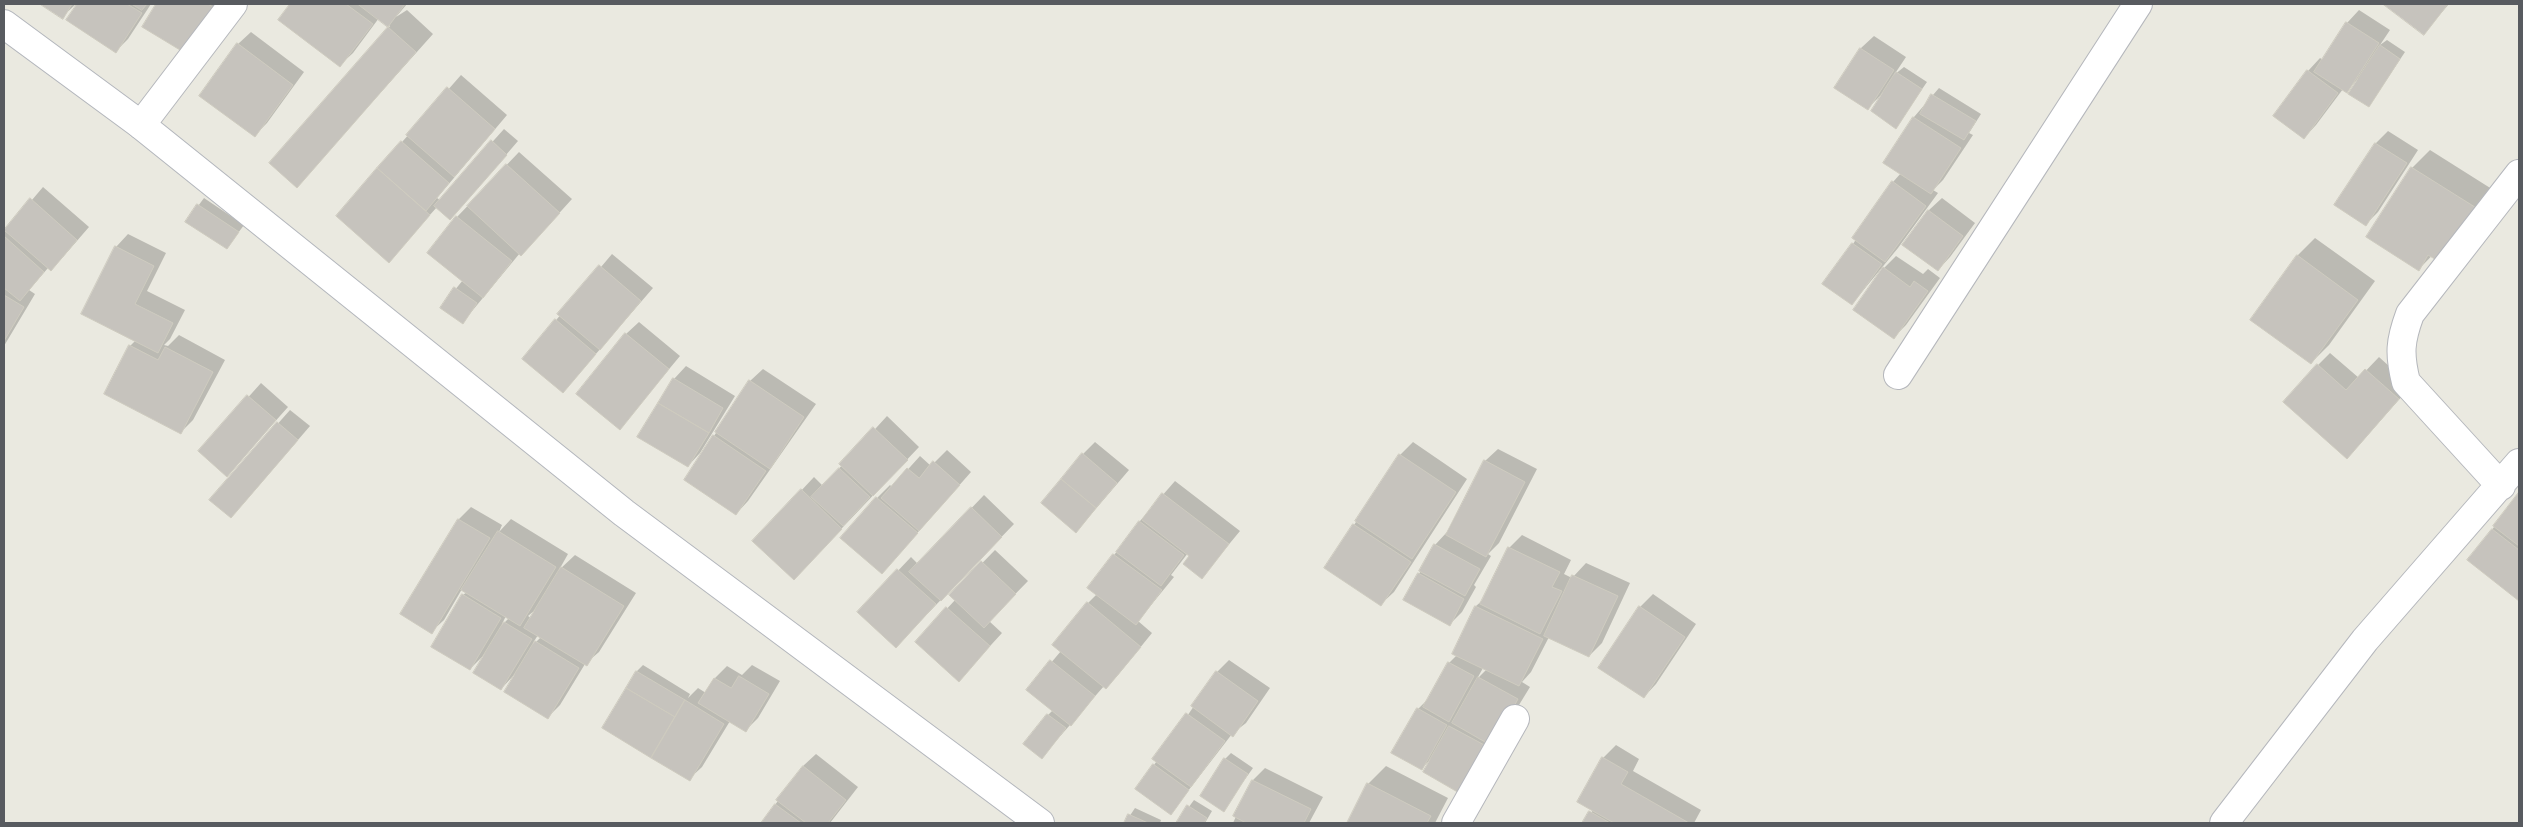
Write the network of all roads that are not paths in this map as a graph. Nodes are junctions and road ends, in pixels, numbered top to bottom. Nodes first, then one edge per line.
1 (233, 4) edge
2 (2138, 4) edge
3 (4, 24) edge
4 (141, 125) junction
5 (2519, 174) edge
6 (1898, 375) dead end
7 (2519, 464) edge
8 (2501, 486) junction
9 (1515, 719) dead end
10 (2226, 822) edge
11 (1040, 823) edge
12 (1456, 823) edge

1 - 4 street
2 - 6 street
3 - 4 street
4 - 11 street
5 - 8 street
7 - 8 street
8 - 10 street
9 - 12 street

